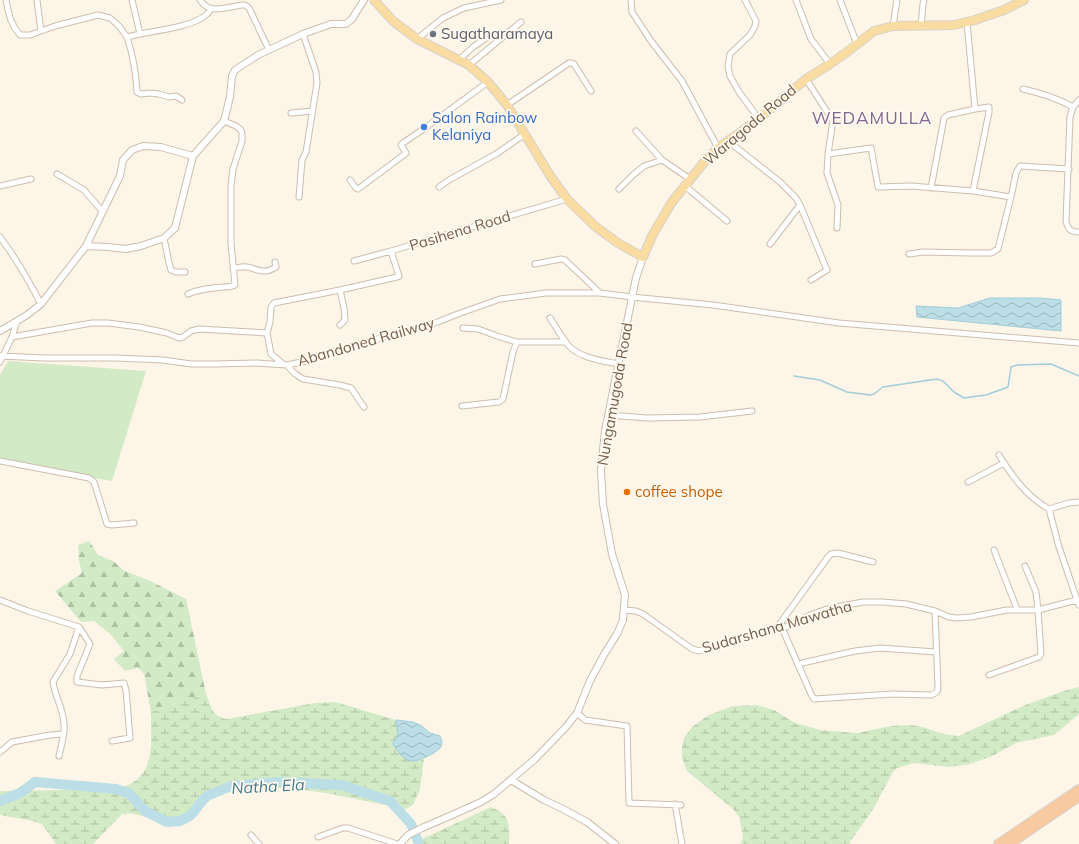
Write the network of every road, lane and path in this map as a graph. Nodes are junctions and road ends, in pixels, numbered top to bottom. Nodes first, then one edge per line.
1 (6, 0) edge
2 (37, 0) edge
3 (132, 0) edge
4 (200, 0) edge
5 (364, 0) edge
6 (374, 0) edge
7 (501, 0) edge
8 (631, 0) edge
9 (745, 0) edge
10 (796, 0) edge
11 (840, 0) edge
12 (897, 0) edge
13 (924, 0) edge
14 (1024, 0) edge
15 (211, 9) junction
16 (521, 22) dead end
17 (967, 22) junction
18 (893, 26) junction
19 (921, 26) junction
20 (41, 31) junction
21 (140, 34) junction
22 (304, 34) junction
23 (489, 36) dead end
24 (127, 37) junction
25 (417, 39) junction
26 (857, 44) junction
27 (269, 50) junction
28 (458, 60) junction
29 (830, 64) junction
30 (469, 65) junction
31 (806, 79) junction
32 (488, 82) junction
33 (1023, 89) dead end
34 (591, 91) dead end
35 (182, 100) dead end
36 (1079, 100) edge
37 (507, 105) junction
38 (1073, 107) junction
39 (975, 109) junction
40 (312, 112) junction
41 (291, 113) dead end
42 (759, 119) junction
43 (224, 121) junction
44 (636, 131) dead end
45 (525, 134) junction
46 (728, 141) junction
47 (718, 148) junction
48 (828, 154) junction
49 (193, 156) junction
50 (662, 160) junction
51 (1068, 169) junction
52 (57, 174) dead end
53 (30, 179) dead end
54 (350, 180) dead end
55 (687, 183) junction
56 (0, 186) edge
57 (439, 188) dead end
58 (931, 188) junction
59 (619, 189) dead end
60 (973, 191) junction
61 (299, 197) dead end
62 (1011, 198) junction
63 (567, 199) junction
64 (800, 205) junction
65 (103, 212) junction
66 (727, 220) dead end
67 (837, 228) dead end
68 (1079, 232) edge
69 (0, 237) edge
70 (164, 238) junction
71 (770, 244) dead end
72 (86, 246) junction
73 (391, 251) junction
74 (909, 254) dead end
75 (643, 257) junction
76 (354, 261) dead end
77 (275, 262) dead end
78 (535, 264) dead end
79 (233, 268) junction
80 (185, 272) dead end
81 (811, 280) dead end
82 (340, 290) junction
83 (600, 292) junction
84 (188, 294) dead end
85 (632, 297) junction
86 (41, 304) junction
87 (550, 318) dead end
88 (17, 321) junction
89 (340, 325) dead end
90 (463, 328) dead end
91 (0, 330) edge
92 (268, 333) junction
93 (12, 337) junction
94 (516, 342) junction
95 (566, 342) junction
96 (1079, 343) edge
97 (2, 356) edge
98 (0, 362) edge
99 (285, 364) junction
100 (619, 364) junction
101 (462, 406) dead end
102 (364, 407) dead end
103 (752, 411) dead end
104 (608, 416) junction
105 (999, 455) dead end
106 (0, 461) edge
107 (1004, 463) junction
108 (968, 482) dead end
109 (1079, 502) edge
110 (1049, 509) junction
111 (134, 523) dead end
112 (994, 550) dead end
113 (873, 562) dead end
114 (1026, 566) dead end
115 (0, 600) edge
116 (1078, 603) edge
117 (1016, 609) junction
118 (624, 610) junction
119 (1038, 610) junction
120 (935, 611) junction
121 (79, 626) junction
122 (782, 628) junction
123 (776, 629) junction
124 (936, 652) junction
125 (798, 664) junction
126 (989, 675) dead end
127 (577, 713) junction
128 (63, 734) junction
129 (112, 740) dead end
130 (0, 752) edge
131 (59, 756) dead end
132 (511, 780) junction
133 (1079, 789) edge
134 (1079, 797) edge
135 (251, 835) dead end
136 (318, 837) dead end
137 (259, 844) edge
138 (398, 844) edge
139 (615, 844) edge
140 (682, 844) edge
141 (998, 844) edge
142 (1010, 844) edge

1 - 20 street
2 - 20 street
3 - 21 street
4 - 15 street
5 - 22 street
6 - 25 main road
7 - 25 street
8 - 47 street
9 - 42 street
10 - 29 street
11 - 26 street
12 - 18 street
13 - 19 street
14 - 17 main road, Waragoda Road
15 - 21 street
15 - 27 street
16 - 30 street
17 - 19 main road, Waragoda Road
17 - 39 street
18 - 19 main road, Waragoda Road
18 - 26 main road, Waragoda Road
20 - 24 street
21 - 24 street
22 - 27 street
22 - 40 street
23 - 28 street
24 - 35 street
25 - 28 main road
26 - 29 main road, Waragoda Road
27 - 43 street
28 - 30 main road
29 - 31 main road, Waragoda Road
30 - 32 main road
31 - 42 main road, Waragoda Road
31 - 48 street
32 - 37 main road
32 - 54 street
33 - 38 street
34 - 37 street
36 - 38 street
37 - 45 main road
38 - 51 street
39 - 58 street
39 - 60 street
40 - 41 street
40 - 61 street
42 - 46 main road, Waragoda Road
43 - 49 street
43 - 79 street
44 - 50 street
45 - 57 street
45 - 63 main road
46 - 47 main road, Waragoda Road
46 - 64 street
47 - 55 main road, Waragoda Road
48 - 58 street
48 - 67 street
49 - 65 street
49 - 70 street
50 - 55 street
50 - 59 street
51 - 62 street
51 - 68 street
52 - 65 street
53 - 56 street
55 - 66 street
55 - 75 main road, Waragoda Road
58 - 60 street
60 - 62 street
62 - 74 street
63 - 73 street, Pasihena Road
63 - 75 main road
64 - 71 street
64 - 81 street
65 - 72 street
69 - 86 street
70 - 72 street
70 - 80 street
72 - 86 street
73 - 76 street, Pasihena Road
73 - 82 street
75 - 85 street, Nungamugoda Road
77 - 79 street
78 - 83 street
79 - 84 street
82 - 89 street
82 - 92 street
83 - 85 street, Abandoned Railway
83 - 99 street, Abandoned Railway
85 - 96 street, Abandoned Railway
85 - 100 street, Nungamugoda Road
86 - 88 street
87 - 95 street
88 - 91 street
88 - 93 street
90 - 94 street
92 - 93 street
92 - 99 street
93 - 97 street
94 - 95 street
94 - 101 street
95 - 100 street
97 - 98 street
97 - 99 street, Abandoned Railway
99 - 102 street
100 - 104 street, Nungamugoda Road
103 - 104 street
104 - 118 street, Nungamugoda Road
105 - 107 street
106 - 111 street
107 - 108 street
107 - 110 street
109 - 110 street
110 - 116 street
112 - 117 street
113 - 123 street
114 - 119 street
115 - 121 street
116 - 119 street, Sudarshana Mawatha
117 - 119 street, Sudarshana Mawatha
117 - 120 street, Sudarshana Mawatha
118 - 123 street, Sudarshana Mawatha
118 - 127 street, Nungamugoda Road
119 - 126 street
120 - 122 street, Sudarshana Mawatha
120 - 124 street
121 - 128 street
121 - 129 street
122 - 123 street, Sudarshana Mawatha
122 - 125 street
124 - 125 street
124 - 125 street
127 - 132 street, Nungamugoda Road
127 - 140 street
128 - 130 street
128 - 131 street
132 - 138 street, Nungamugoda Road
132 - 139 street
133 - 141 highway
134 - 142 highway
135 - 137 street
136 - 138 street

